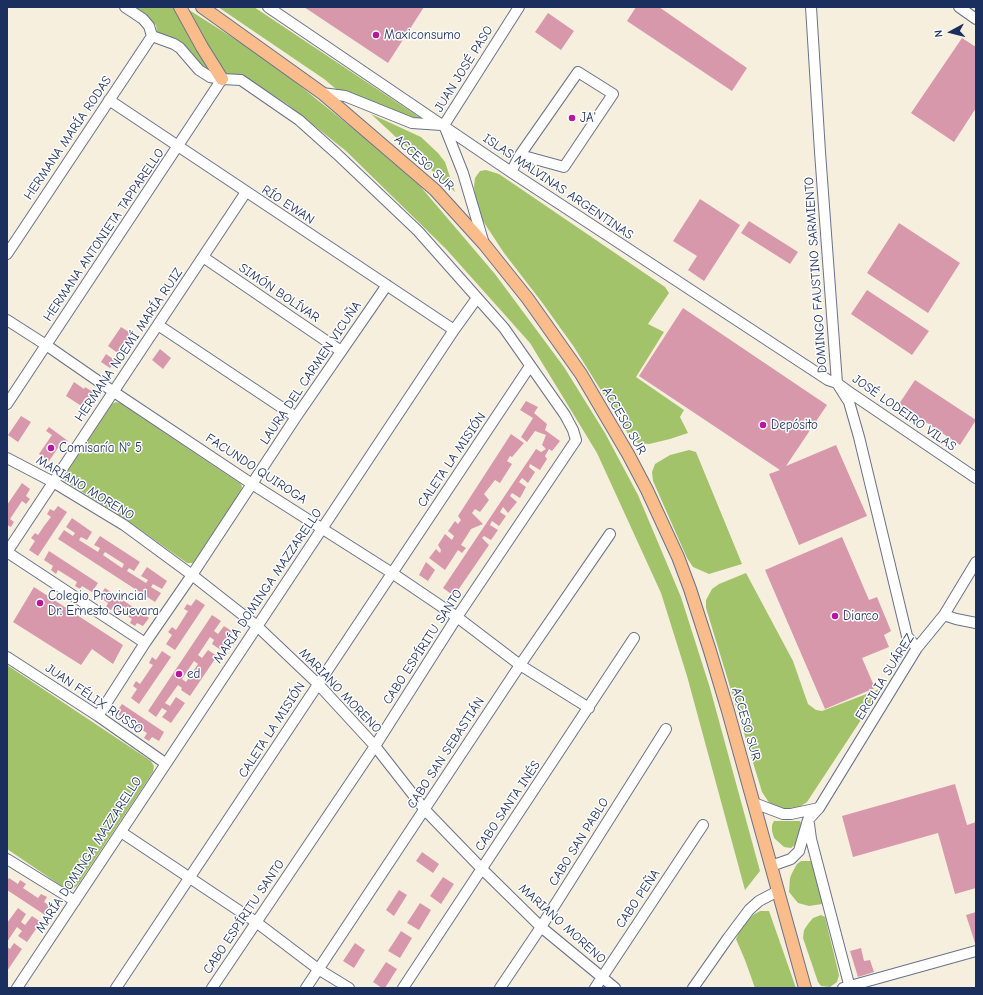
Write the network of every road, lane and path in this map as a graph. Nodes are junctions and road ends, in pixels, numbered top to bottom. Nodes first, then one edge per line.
1 (125, 7) edge
2 (180, 7) edge
3 (202, 7) edge
4 (268, 7) edge
5 (519, 7) edge
6 (811, 7) edge
7 (959, 7) edge
8 (976, 18) edge
9 (152, 36) junction
10 (222, 79) junction
11 (322, 93) junction
12 (109, 100) junction
13 (444, 125) junction
14 (178, 147) junction
15 (520, 155) junction
16 (511, 172) junction
17 (246, 192) junction
18 (484, 244) junction
19 (7, 254) edge
20 (203, 257) junction
21 (387, 285) junction
22 (477, 298) junction
23 (7, 320) edge
24 (158, 325) junction
25 (454, 330) junction
26 (46, 345) junction
27 (341, 351) junction
28 (530, 366) junction
29 (838, 382) junction
30 (114, 392) junction
31 (7, 404) edge
32 (296, 417) junction
33 (7, 458) edge
34 (976, 478) edge
35 (53, 482) junction
36 (252, 484) junction
37 (323, 528) junction
38 (610, 534) dead end
39 (7, 552) edge
40 (976, 562) edge
41 (392, 573) junction
42 (192, 575) junction
43 (944, 615) junction
44 (457, 617) junction
45 (976, 623) edge
46 (257, 626) junction
47 (634, 638) dead end
48 (145, 643) junction
49 (917, 648) junction
50 (7, 657) edge
51 (520, 665) junction
52 (318, 684) junction
53 (589, 708) junction
54 (98, 716) junction
55 (666, 729) dead end
56 (375, 746) junction
57 (165, 763) junction
58 (754, 803) junction
59 (819, 808) junction
60 (425, 810) junction
61 (808, 820) junction
62 (703, 825) dead end
63 (121, 832) junction
64 (7, 859) edge
65 (771, 866) junction
66 (482, 869) junction
67 (190, 879) junction
68 (778, 891) junction
69 (75, 901) junction
70 (256, 922) junction
71 (541, 926) junction
72 (976, 951) edge
73 (318, 969) junction
74 (602, 977) junction
75 (17, 988) edge
76 (116, 988) edge
77 (212, 988) edge
78 (306, 988) edge
79 (349, 988) edge
80 (403, 988) edge
81 (500, 988) edge
82 (595, 988) edge
83 (615, 988) edge
84 (693, 988) edge
85 (805, 988) edge
86 (848, 988) edge

1 - 9 street
2 - 10 main road
3 - 11 main road, ACCESO SUR
4 - 13 street, ISLAS MALVINAS ARGENTINAS
5 - 13 street, JUAN JOSÉ PASO
6 - 29 street, DOMINGO FAUSTINO SARMIENTO
7 - 8 street
9 - 10 street
9 - 12 street, HERMANA MARÍA RODAS
10 - 14 street, HERMANA ANTONIETA TAPPARELLO
10 - 22 street
11 - 13 street, JUAN JOSÉ PASO
11 - 18 main road, ACCESO SUR
12 - 14 street, RÍO EWAN
12 - 19 street, HERMANA MARÍA RODAS
13 - 16 street, ISLAS MALVINAS ARGENTINAS
13 - 18 street, JUAN JOSÉ PASO
14 - 17 street, RÍO EWAN
14 - 26 street, HERMANA ANTONIETA TAPPARELLO
15 - 15 street
15 - 16 street
16 - 29 street, ISLAS MALVINAS ARGENTINAS
17 - 20 street, HERMANA NOEMÍ MARÍA RUIZ
17 - 21 street, RÍO EWAN
18 - 58 main road, ACCESO SUR
20 - 24 street, HERMANA NOEMÍ MARÍA RUIZ
20 - 27 street, SIMÓN BOLÍVAR
21 - 25 street, RÍO EWAN
21 - 27 street, LAURA DEL CARMEN VICUÑA
22 - 25 street, MARÍA DOMINGA MAZZARELLO
22 - 28 street
23 - 26 street, FACUNDO QUIROGA
24 - 30 street, HERMANA NOEMÍ MARÍA RUIZ
24 - 32 street
25 - 37 street, MARÍA DOMINGA MAZZARELLO
26 - 30 street, FACUNDO QUIROGA
26 - 31 street, HERMANA ANTONIETA TAPPARELLO
27 - 32 street, LAURA DEL CARMEN VICUÑA
28 - 41 street, CALETA LA MISIÓN
28 - 44 street, CABO ESPÍRITU SANTO
29 - 34 street, JOSÉ LODEIRO VILAS
29 - 49 street, DOMINGO FAUSTINO SARMIENTO
30 - 35 street, HERMANA NOEMÍ MARÍA RUIZ
30 - 36 street, FACUNDO QUIROGA
32 - 36 street, LAURA DEL CARMEN VICUÑA
33 - 35 street, MARIANO MORENO
35 - 39 street, HERMANA NOEMÍ MARÍA RUIZ
35 - 42 street, MARIANO MORENO
36 - 37 street, FACUNDO QUIROGA
36 - 42 street, LAURA DEL CARMEN VICUÑA
37 - 41 street, FACUNDO QUIROGA
37 - 46 street, MARÍA DOMINGA MAZZARELLO
38 - 51 street, CABO SAN SEBASTIÁN
39 - 48 street
40 - 43 street, ERCILIA SUÁREZ
41 - 44 street, FACUNDO QUIROGA
41 - 52 street, CALETA LA MISIÓN
42 - 46 street, MARIANO MORENO
42 - 48 street, LAURA DEL CARMEN VICUÑA
43 - 45 street
43 - 49 street, ERCILIA SUÁREZ
44 - 51 street, FACUNDO QUIROGA
44 - 56 street, CABO ESPÍRITU SANTO
46 - 52 street, MARIANO MORENO
46 - 57 street, MARÍA DOMINGA MAZZARELLO
47 - 53 street, CABO SANTA INÉS
48 - 54 street, LAURA DEL CARMEN VICUÑA
49 - 59 street, ERCILIA SUÁREZ
50 - 54 street, JUAN FÉLIX RUSSO
51 - 53 street, FACUNDO QUIROGA
51 - 60 street, CABO SAN SEBASTIÁN
52 - 56 street, MARIANO MORENO
52 - 67 street, CALETA LA MISIÓN
53 - 66 street, CABO SANTA INÉS
54 - 57 street, JUAN FÉLIX RUSSO
55 - 71 street, CABO SAN PABLO
56 - 60 street, MARIANO MORENO
56 - 70 street, CABO ESPÍRITU SANTO
57 - 63 street, MARÍA DOMINGA MAZZARELLO
58 - 59 street
58 - 65 main road, ACCESO SUR
59 - 61 street, ERCILIA SUÁREZ
60 - 66 street, MARIANO MORENO
60 - 73 street, CABO SAN SEBASTIÁN
61 - 65 street, ERCILIA SUÁREZ
61 - 86 street
62 - 74 street, CABO PEÑA
63 - 67 street
63 - 69 street, MARÍA DOMINGA MAZZARELLO
64 - 69 street
65 - 68 main road, ACCESO SUR
66 - 71 street, MARIANO MORENO
66 - 80 street, CABO SANTA INÉS
67 - 70 street
67 - 76 street, CALETA LA MISIÓN
68 - 84 street
68 - 85 main road, ACCESO SUR
69 - 75 street, MARÍA DOMINGA MAZZARELLO
70 - 73 street
70 - 77 street, CABO ESPÍRITU SANTO
71 - 74 street, MARIANO MORENO
71 - 81 street, CABO SAN PABLO
72 - 86 street
73 - 78 street, CABO SAN SEBASTIÁN
73 - 79 street
74 - 82 street, CABO PEÑA
74 - 83 street, MARIANO MORENO

